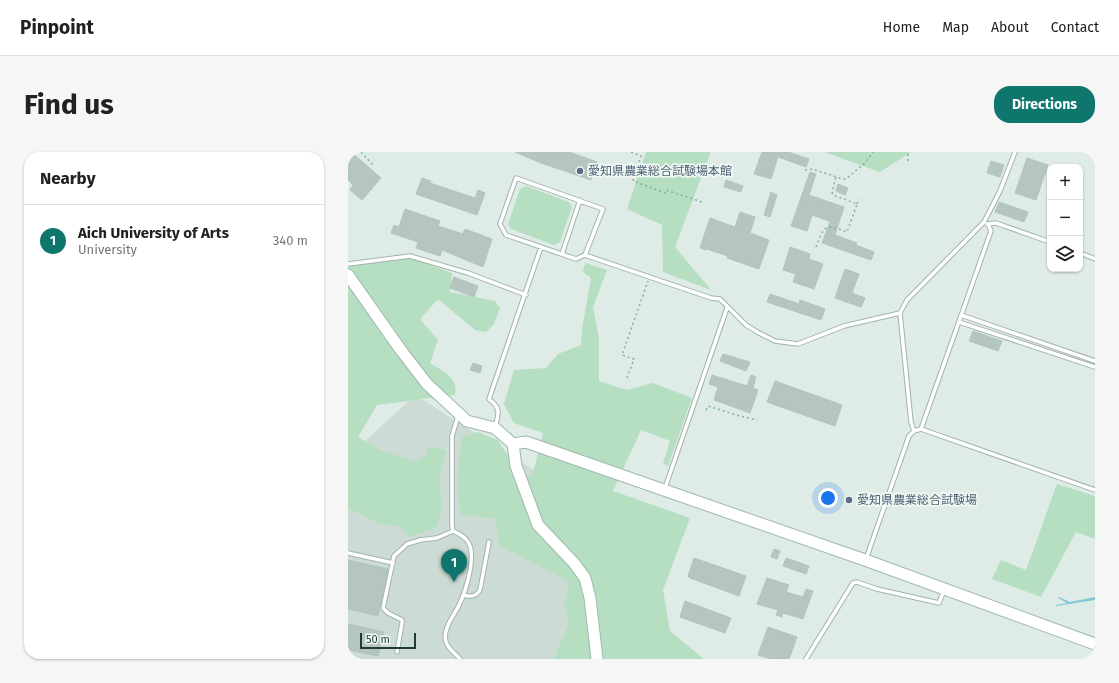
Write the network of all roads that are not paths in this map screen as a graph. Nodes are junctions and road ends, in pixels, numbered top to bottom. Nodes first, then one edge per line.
1 (1015, 152) edge
2 (580, 200) junction
3 (986, 223) junction
4 (1047, 241) edge
5 (541, 247) junction
6 (562, 254) junction
7 (1083, 254) edge
8 (585, 255) junction
9 (1095, 258) edge
10 (348, 264) edge
11 (348, 275) edge
12 (526, 295) junction
13 (728, 308) junction
14 (900, 313) junction
15 (962, 315) junction
16 (959, 322) junction
17 (1095, 361) edge
18 (1095, 367) edge
19 (459, 414) junction
20 (495, 428) junction
21 (921, 429) junction
22 (914, 431) junction
23 (512, 444) junction
24 (664, 490) junction
25 (1095, 490) edge
26 (453, 531) junction
27 (489, 542) dead end
28 (348, 553) edge
29 (865, 560) junction
30 (393, 563) junction
31 (944, 589) junction
32 (463, 595) junction
33 (1095, 644) edge
34 (397, 652) dead end
35 (460, 659) edge
36 (597, 659) edge
37 (806, 659) edge

1 - 3 lane
2 - 5 lane
2 - 6 lane
2 - 8 lane
3 - 4 lane
3 - 14 lane
3 - 15 lane
5 - 6 lane
5 - 12 lane
6 - 8 lane
7 - 9 lane
8 - 13 lane
10 - 12 lane
11 - 19 street
12 - 20 lane
13 - 14 lane
13 - 24 lane
14 - 22 lane
15 - 16 lane
15 - 17 lane
16 - 18 lane
16 - 21 lane
19 - 20 street
19 - 26 lane
20 - 23 street
21 - 22 lane
21 - 25 lane
22 - 29 lane
23 - 24 street
23 - 36 street
24 - 29 street
26 - 30 lane
26 - 32 lane
27 - 32 lane
28 - 30 lane
29 - 31 street
30 - 34 lane
31 - 33 street
31 - 37 lane
32 - 35 lane

